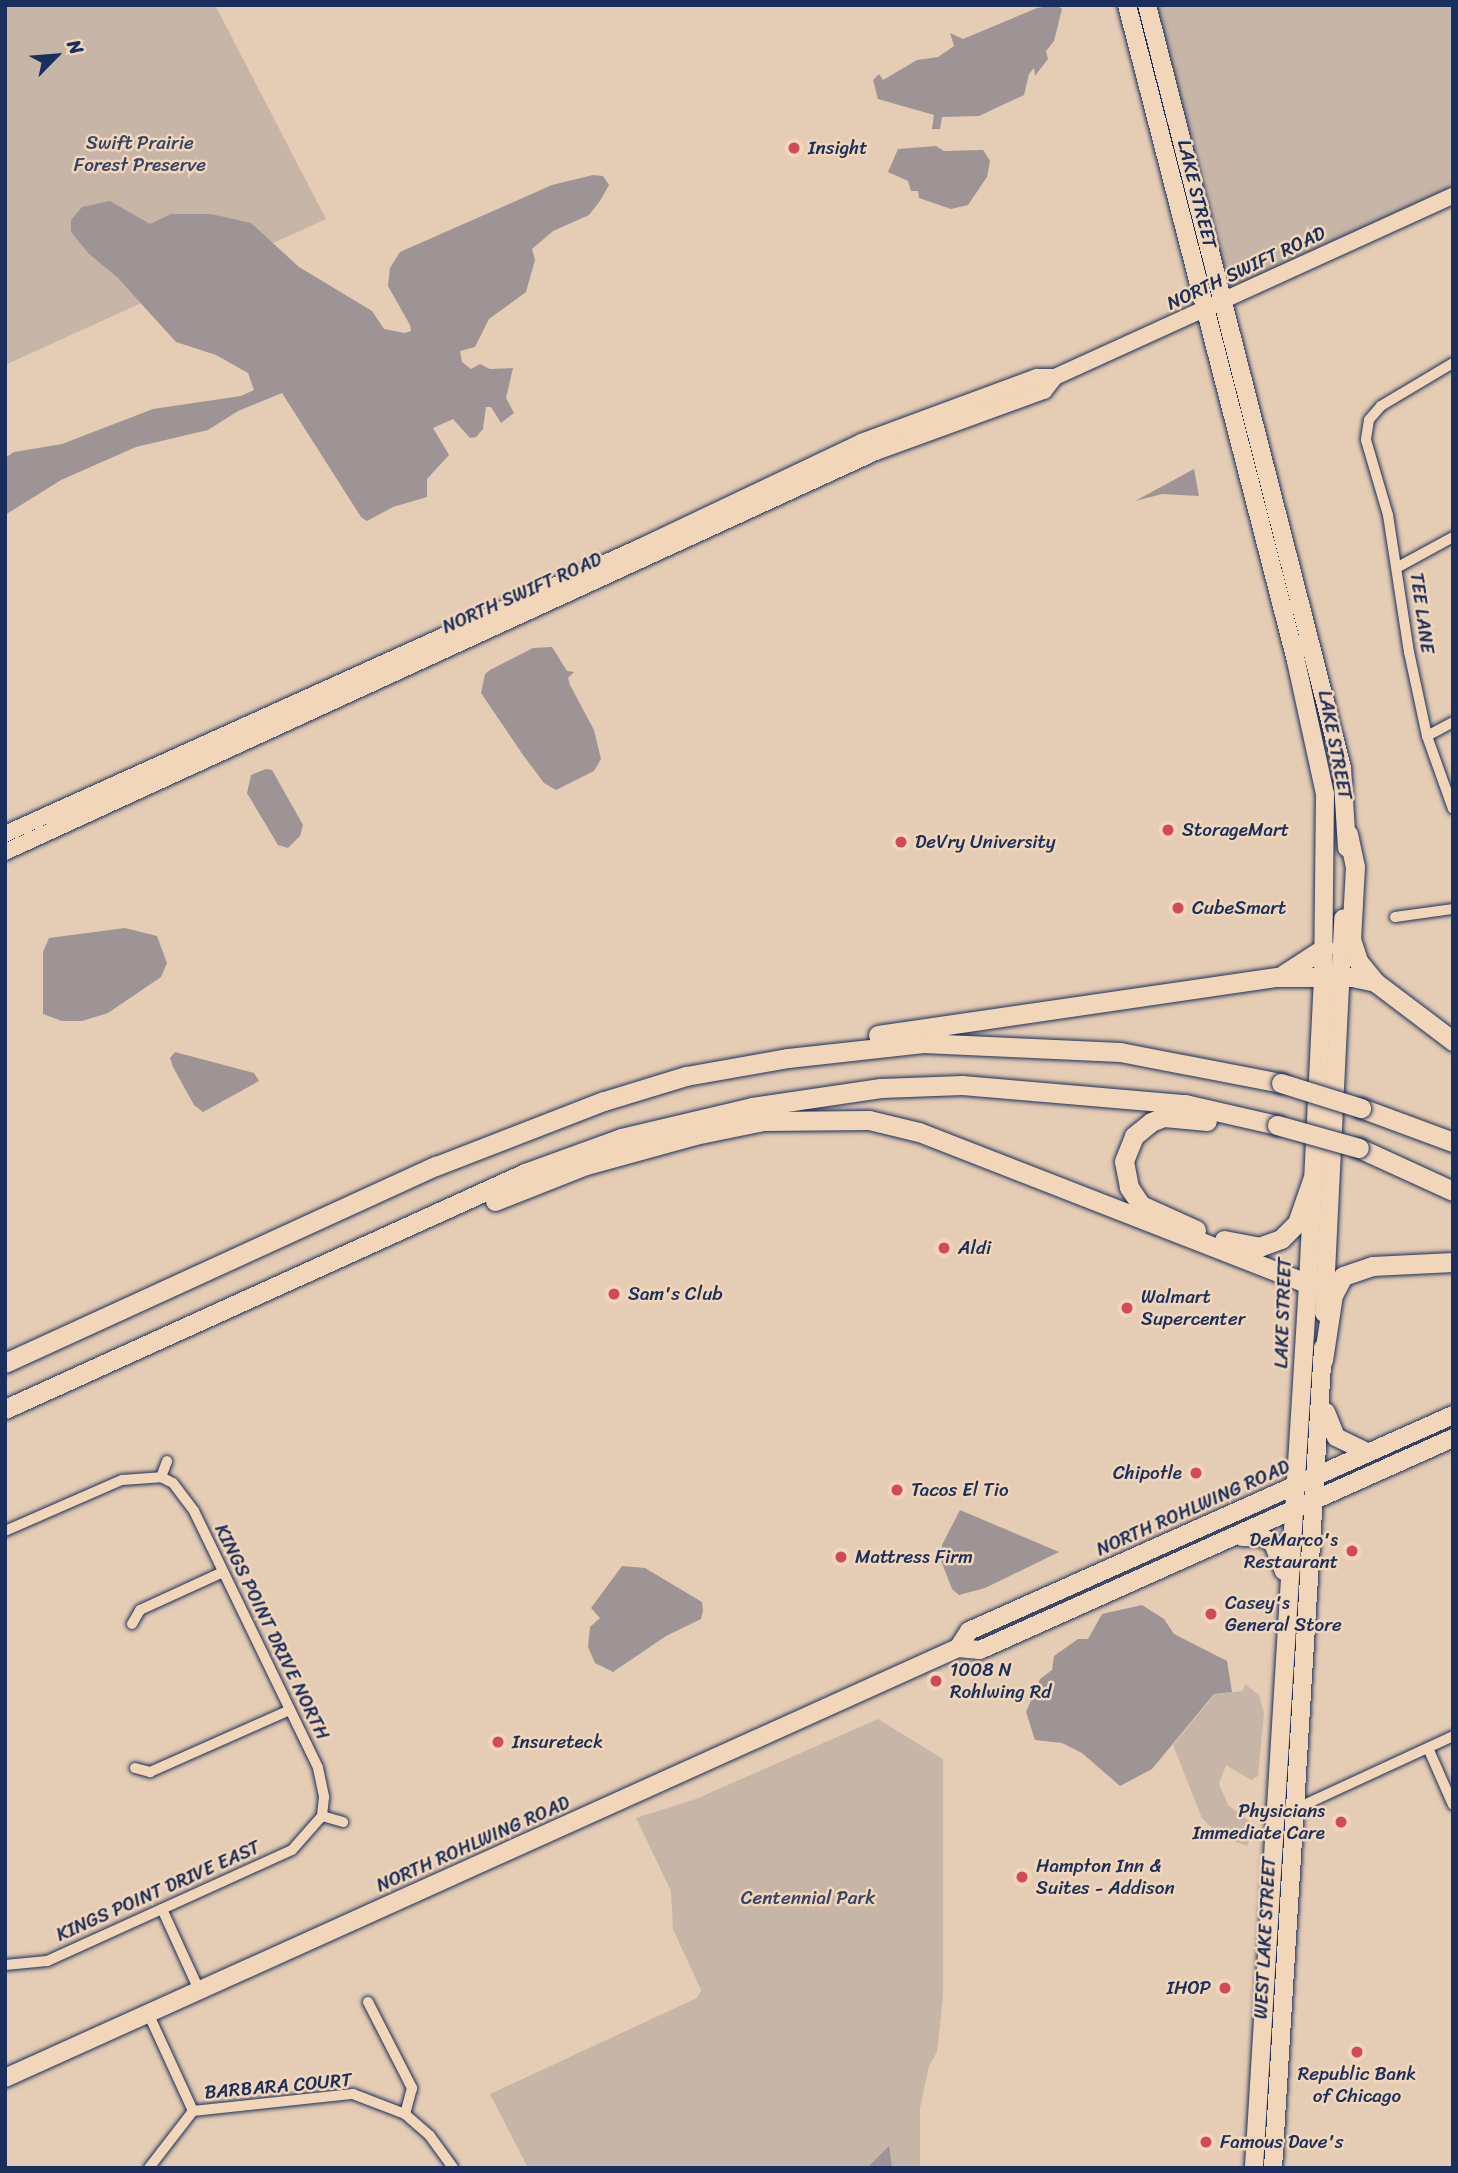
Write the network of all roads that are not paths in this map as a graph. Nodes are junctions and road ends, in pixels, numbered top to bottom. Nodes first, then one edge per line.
1 (1128, 5) edge
2 (1147, 5) edge
3 (1453, 196) edge
4 (1226, 302) junction
5 (1204, 312) junction
6 (1453, 363) edge
7 (1055, 377) junction
8 (1453, 537) edge
9 (1398, 567) junction
10 (1453, 722) edge
11 (1427, 736) junction
12 (1453, 809) edge
13 (5, 834) edge
14 (1348, 834) junction
15 (5, 852) edge
16 (1453, 909) edge
17 (1395, 916) dead end
18 (1324, 948) junction
19 (1277, 977) junction
20 (1332, 978) junction
21 (1375, 982) junction
22 (1453, 1041) edge
23 (686, 1076) junction
24 (1277, 1130) junction
25 (1453, 1142) edge
26 (1312, 1180) junction
27 (1453, 1191) edge
28 (1328, 1243) junction
29 (1453, 1262) edge
30 (321, 1267) junction
31 (1308, 1284) junction
32 (1323, 1360) junction
33 (5, 1363) edge
34 (1322, 1393) junction
35 (5, 1409) edge
36 (1453, 1415) edge
37 (1453, 1438) edge
38 (1367, 1452) junction
39 (167, 1461) dead end
40 (1318, 1475) junction
41 (161, 1476) junction
42 (1293, 1487) junction
43 (1317, 1501) junction
44 (1291, 1513) junction
45 (5, 1531) edge
46 (1232, 1539) junction
47 (223, 1572) junction
48 (1288, 1585) junction
49 (132, 1624) dead end
50 (957, 1648) junction
51 (290, 1710) junction
52 (1453, 1736) edge
53 (1428, 1748) junction
54 (135, 1768) dead end
55 (1453, 1805) edge
56 (1276, 1808) junction
57 (1295, 1811) junction
58 (322, 1816) junction
59 (343, 1822) dead end
60 (162, 1909) junction
61 (5, 1965) edge
62 (199, 1990) junction
63 (368, 2002) dead end
64 (148, 2013) junction
65 (5, 2078) edge
66 (193, 2111) junction
67 (405, 2114) junction
68 (149, 2168) edge
69 (453, 2168) edge
70 (1254, 2168) edge
71 (1273, 2168) edge

1 - 5 main road, LAKE STREET
2 - 4 main road, LAKE STREET
3 - 4 street, NORTH SWIFT ROAD
4 - 5 street, NORTH SWIFT ROAD
4 - 14 main road, LAKE STREET
5 - 7 street, NORTH SWIFT ROAD
5 - 18 main road, LAKE STREET
6 - 9 street, TEE LANE
7 - 13 street, NORTH SWIFT ROAD
7 - 15 street, NORTH SWIFT ROAD
8 - 9 street
9 - 11 street, TEE LANE
10 - 11 street
11 - 12 street, TEE LANE
14 - 20 main road, LAKE STREET
14 - 21 highway
16 - 17 street
18 - 19 highway
18 - 20 main road, LAKE STREET
19 - 20 highway
19 - 23 highway
20 - 21 highway
20 - 26 main road, LAKE STREET
20 - 28 main road, LAKE STREET
21 - 22 highway
23 - 25 highway, bridge
23 - 33 highway
24 - 26 highway
24 - 27 highway, bridge
24 - 30 highway
26 - 31 main road, LAKE STREET
28 - 31 main road
28 - 32 main road, LAKE STREET
29 - 32 highway
30 - 31 highway
30 - 35 highway
31 - 42 main road, LAKE STREET
32 - 34 main road, LAKE STREET
34 - 38 main road
34 - 40 main road, LAKE STREET
36 - 38 main road, NORTH ROHLWING ROAD
37 - 43 main road, NORTH ROHLWING ROAD
38 - 40 main road, NORTH ROHLWING ROAD
39 - 41 street
40 - 42 main road, NORTH ROHLWING ROAD
40 - 43 main road, LAKE STREET
41 - 45 street
41 - 47 street, KINGS POINT DRIVE NORTH
42 - 44 main road, LAKE STREET
42 - 50 main road, NORTH ROHLWING ROAD
43 - 44 main road, NORTH ROHLWING ROAD
43 - 57 main road, WEST LAKE STREET
44 - 46 main road, NORTH ROHLWING ROAD
44 - 48 main road, WEST LAKE STREET
46 - 48 main road
46 - 50 main road, NORTH ROHLWING ROAD
47 - 49 street
47 - 51 street, KINGS POINT DRIVE NORTH
48 - 56 main road, WEST LAKE STREET
50 - 62 main road, NORTH ROHLWING ROAD
51 - 54 street
51 - 58 street, KINGS POINT DRIVE NORTH
52 - 53 street
53 - 55 street
53 - 57 street
56 - 57 street
56 - 70 main road, WEST LAKE STREET
57 - 71 main road, WEST LAKE STREET
58 - 59 street
58 - 60 street, KINGS POINT DRIVE EAST
60 - 61 street, KINGS POINT DRIVE EAST
60 - 62 street
62 - 64 main road, NORTH ROHLWING ROAD
63 - 67 street
64 - 65 main road, NORTH ROHLWING ROAD
64 - 66 street
66 - 67 street, BARBARA COURT
66 - 68 street
67 - 69 street

